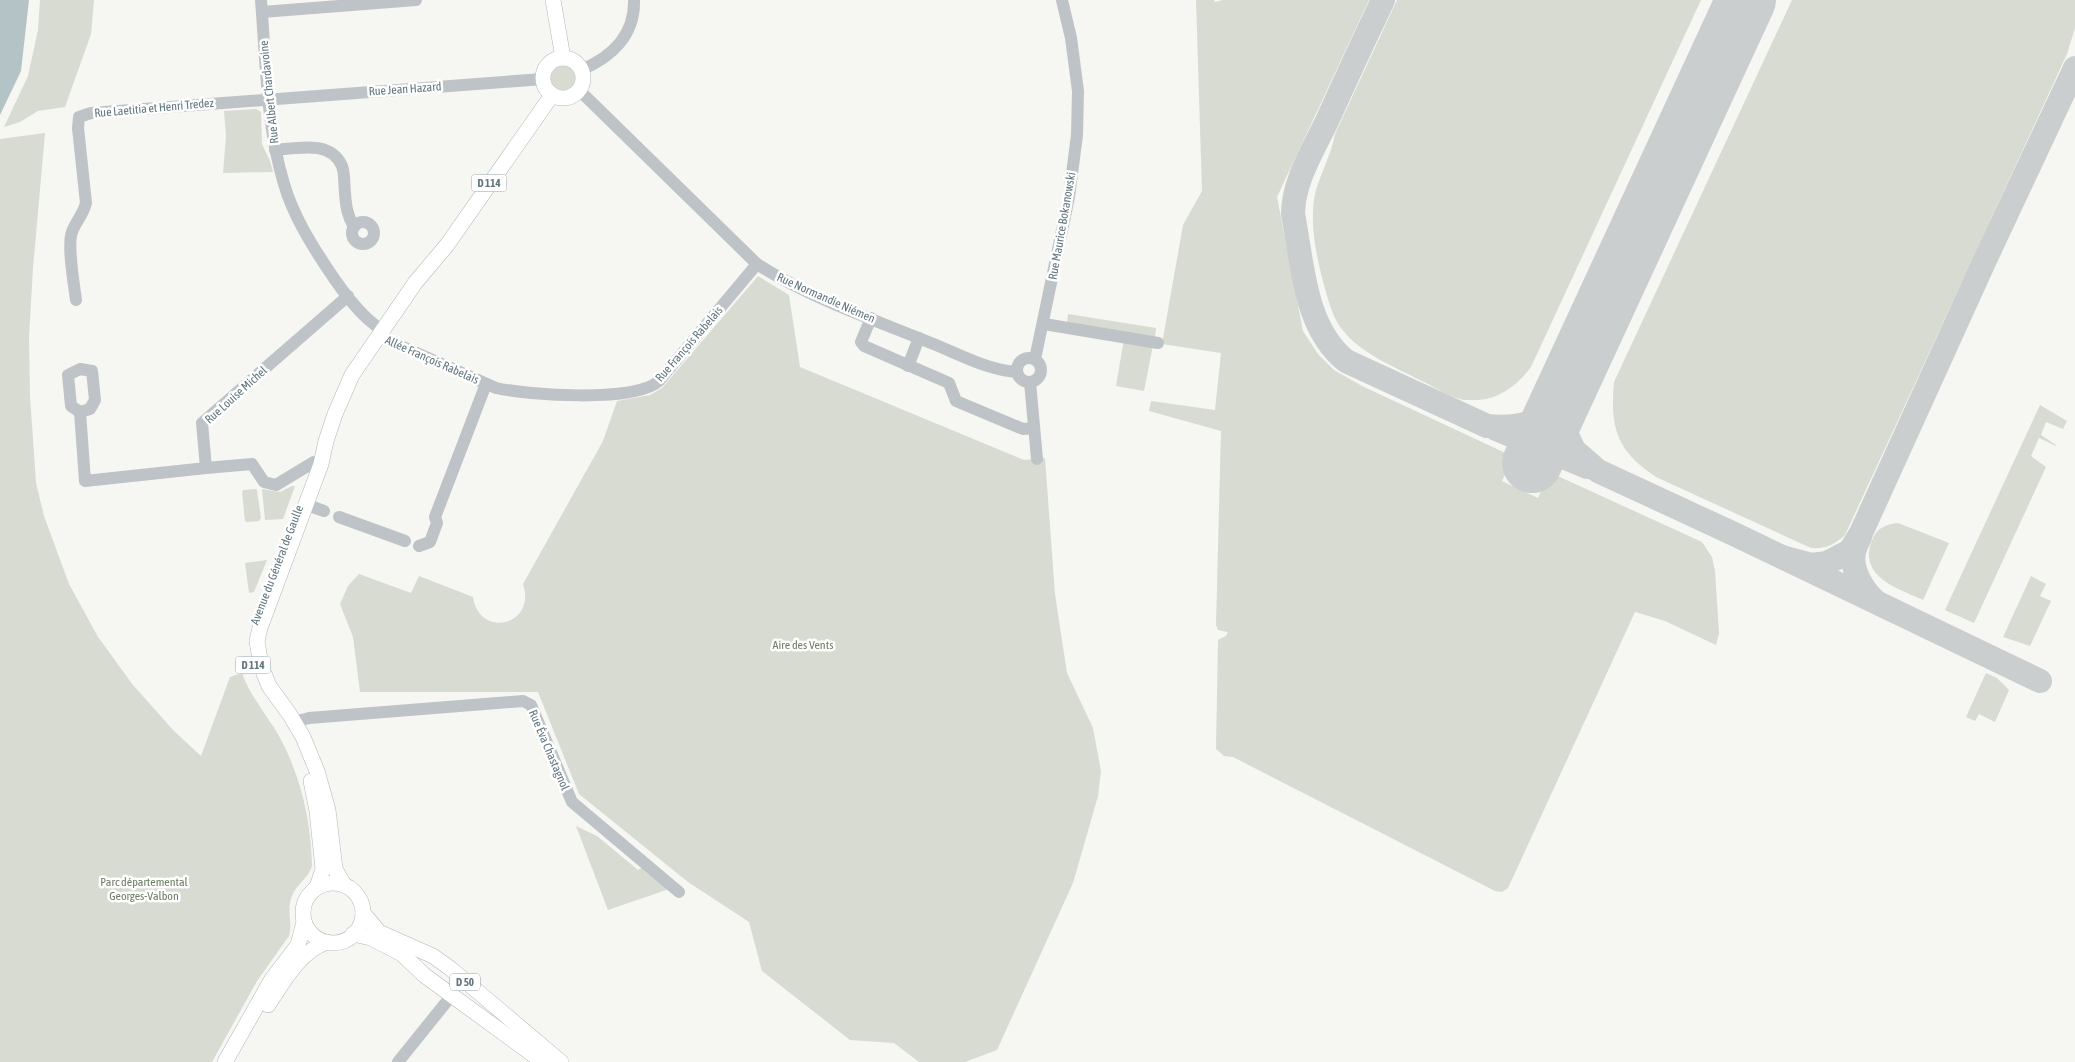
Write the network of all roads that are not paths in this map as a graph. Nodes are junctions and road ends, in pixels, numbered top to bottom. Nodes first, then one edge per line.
1 (402, 0) edge
2 (416, 0) edge
3 (553, 0) edge
4 (634, 0) edge
5 (1062, 0) edge
6 (261, 6) edge
7 (563, 58) junction
8 (581, 70) junction
9 (543, 79) junction
10 (579, 90) junction
11 (552, 95) junction
12 (268, 99) junction
13 (276, 150) junction
14 (354, 227) dead end
15 (757, 264) junction
16 (348, 296) junction
17 (76, 300) dead end
18 (871, 318) junction
19 (1044, 324) junction
20 (380, 333) junction
21 (919, 338) junction
22 (1158, 343) dead end
23 (1036, 359) junction
24 (908, 366) junction
25 (1017, 372) junction
26 (1030, 382) junction
27 (486, 384) junction
28 (80, 412) dead end
29 (1034, 428) junction
30 (326, 441) junction
31 (1037, 459) dead end
32 (314, 462) junction
33 (206, 468) junction
34 (307, 504) junction
35 (324, 511) dead end
36 (339, 517) dead end
37 (405, 541) dead end
38 (419, 546) dead end
39 (294, 722) junction
40 (344, 885) junction
41 (317, 887) junction
42 (679, 892) dead end
43 (363, 913) junction
44 (304, 922) junction
45 (354, 934) junction
46 (327, 942) junction
47 (452, 994) junction
48 (226, 1062) edge
49 (236, 1062) edge
50 (398, 1062) edge
51 (543, 1062) edge
52 (561, 1062) edge

1 - 2 street
1 - 6 street
3 - 7 main road
4 - 8 street
5 - 19 street, Rue Maurice Bokanowski
6 - 12 street, Rue Albert Chardavoine
7 - 8 main road
7 - 9 main road
8 - 10 main road
9 - 11 main road
9 - 12 street, Rue Jean Hazard
10 - 11 main road
10 - 15 street, Rue Normandie Niémen
11 - 20 main road, Avenue du Général de Gaulle / D 114
12 - 13 street, Rue Albert Chardavoine
12 - 17 street, Rue Laetitia et Henri Tredez
13 - 14 street
13 - 16 street, Rue Albert Chardavoine
15 - 18 street, Rue Normandie Niémen
15 - 27 street, Rue François Rabelais
16 - 20 street, Rue Albert Chardavoine
16 - 33 street, Rue Louise Michel
18 - 21 street, Rue Normandie Niémen
18 - 24 street
19 - 22 street
19 - 23 street, Rue Maurice Bokanowski
20 - 27 street, Allée François Rabelais
20 - 30 main road, Avenue du Général de Gaulle / D 114
21 - 24 street
21 - 25 street, Rue Normandie Niémen
23 - 25 street
23 - 26 street
24 - 29 street
25 - 26 street
26 - 29 street
27 - 38 street
28 - 33 street
29 - 31 street
30 - 32 main road, Avenue du Général de Gaulle / D 114
30 - 34 main road, Avenue du Général de Gaulle / D 114
32 - 33 street
32 - 41 main road, Avenue du Général de Gaulle / D 114
34 - 35 street
34 - 39 main road, Avenue du Général de Gaulle / D 114
36 - 37 street
39 - 40 main road, Avenue du Général de Gaulle / D 114
39 - 42 street, Rue Éva Chastagnol
40 - 41 main road
40 - 43 main road
41 - 44 main road
43 - 45 main road
43 - 52 main road, D 50
44 - 46 main road
44 - 48 main road
45 - 46 main road
45 - 47 main road, D 50
46 - 49 main road
47 - 50 street
47 - 51 main road, D 50

